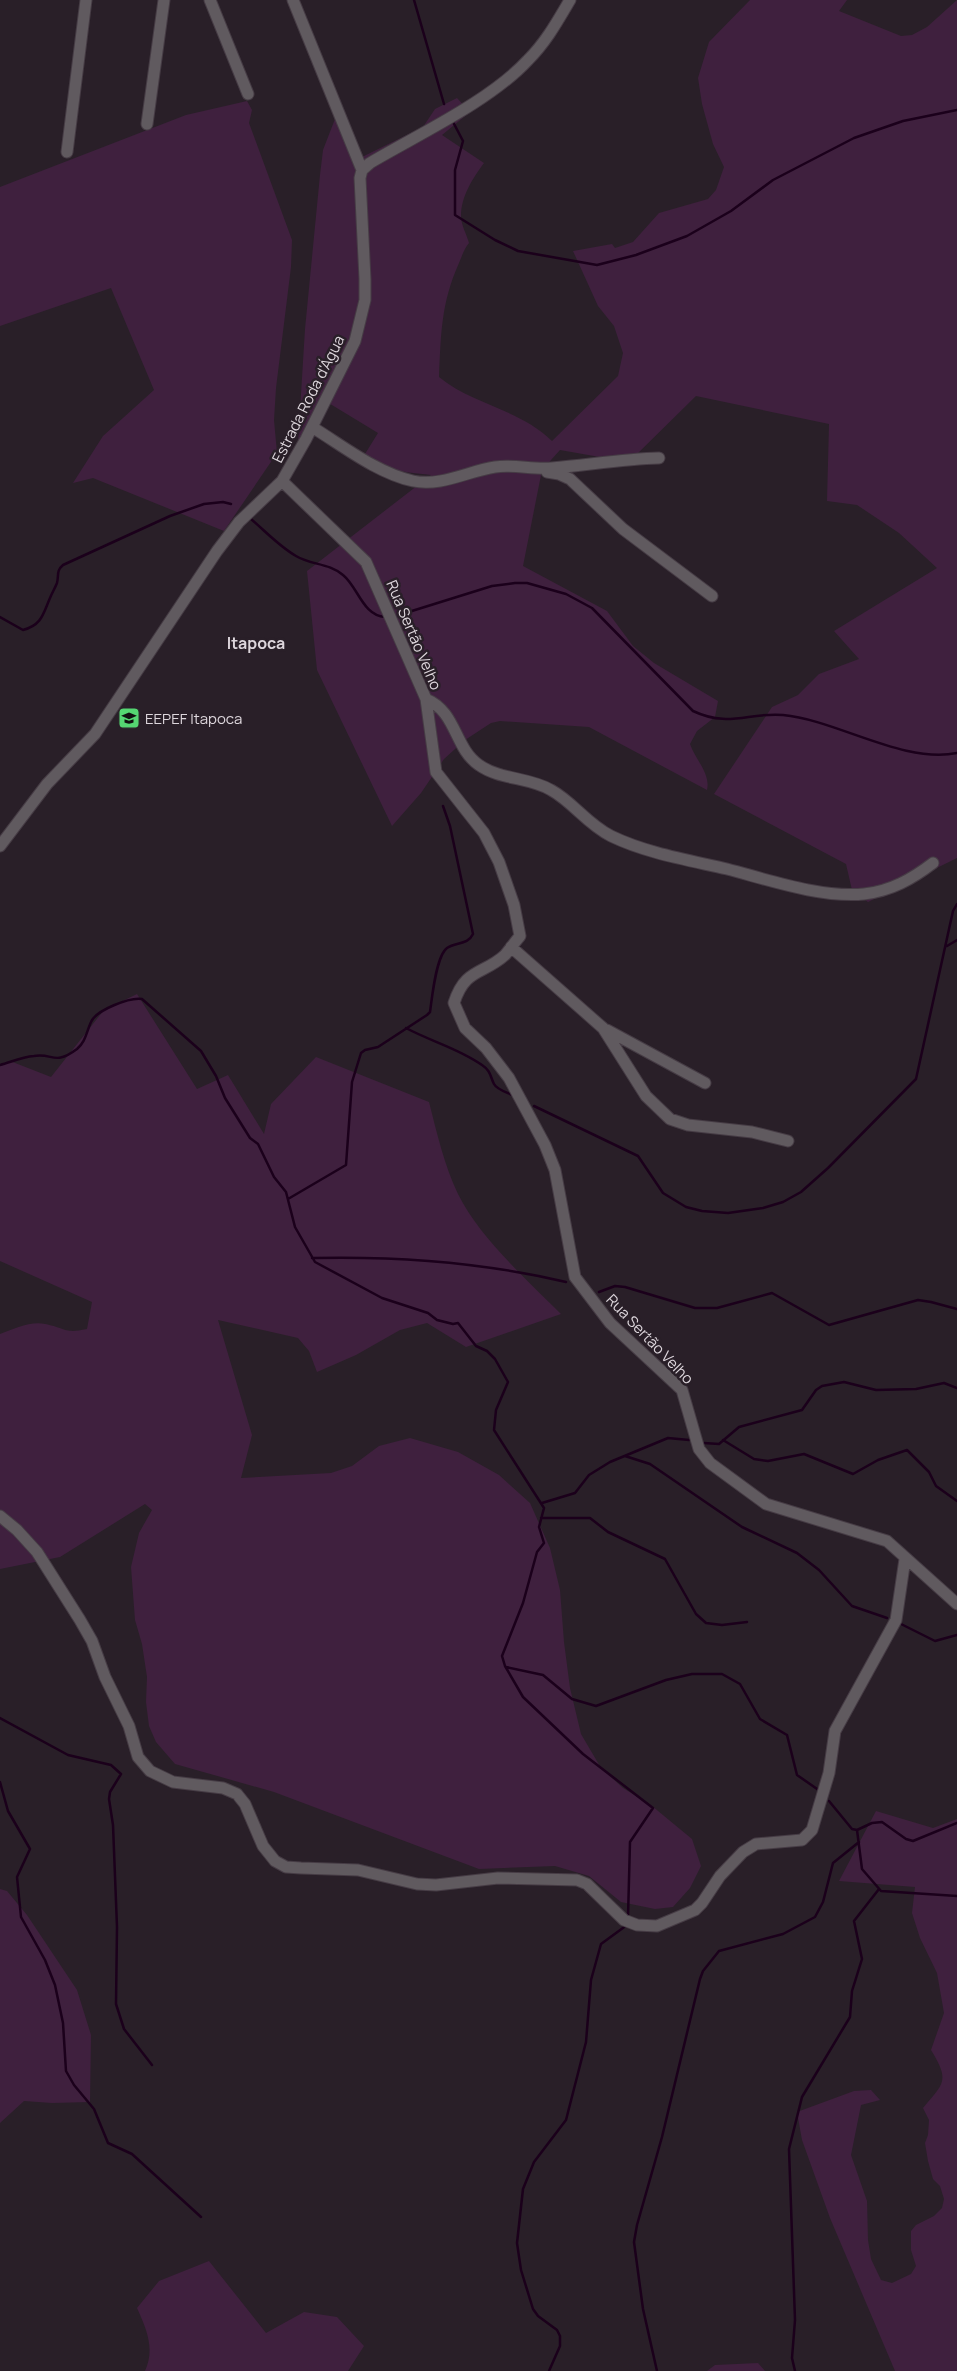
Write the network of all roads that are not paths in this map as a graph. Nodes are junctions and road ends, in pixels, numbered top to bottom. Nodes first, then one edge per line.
1 (86, 0) edge
2 (164, 0) edge
3 (210, 0) edge
4 (293, 0) edge
5 (570, 0) edge
6 (248, 94) dead end
7 (147, 124) dead end
8 (67, 152) dead end
9 (362, 170) junction
10 (312, 427) junction
11 (659, 458) dead end
12 (533, 468) junction
13 (282, 481) junction
14 (712, 596) dead end
15 (426, 699) junction
16 (0, 846) edge
17 (933, 863) dead end
18 (511, 947) junction
19 (603, 1028) junction
20 (705, 1083) dead end
21 (788, 1141) dead end
22 (0, 1516) edge
23 (905, 1559) junction
24 (957, 1604) edge

1 - 8 street
2 - 7 street
3 - 6 street
4 - 9 street
5 - 9 street
9 - 10 street, Estrada Roda d'Água
10 - 12 street
10 - 13 street, Estrada Roda d'Água
11 - 12 street
12 - 14 street
13 - 15 street, Rua Sertão Velho
13 - 16 street, Estrada Roda d'Água
15 - 17 street
15 - 18 street, Rua Sertão Velho
18 - 19 street
18 - 23 street, Rua Sertão Velho
19 - 20 street
19 - 21 street
22 - 23 street
23 - 24 street, Rua Sertão Velho

